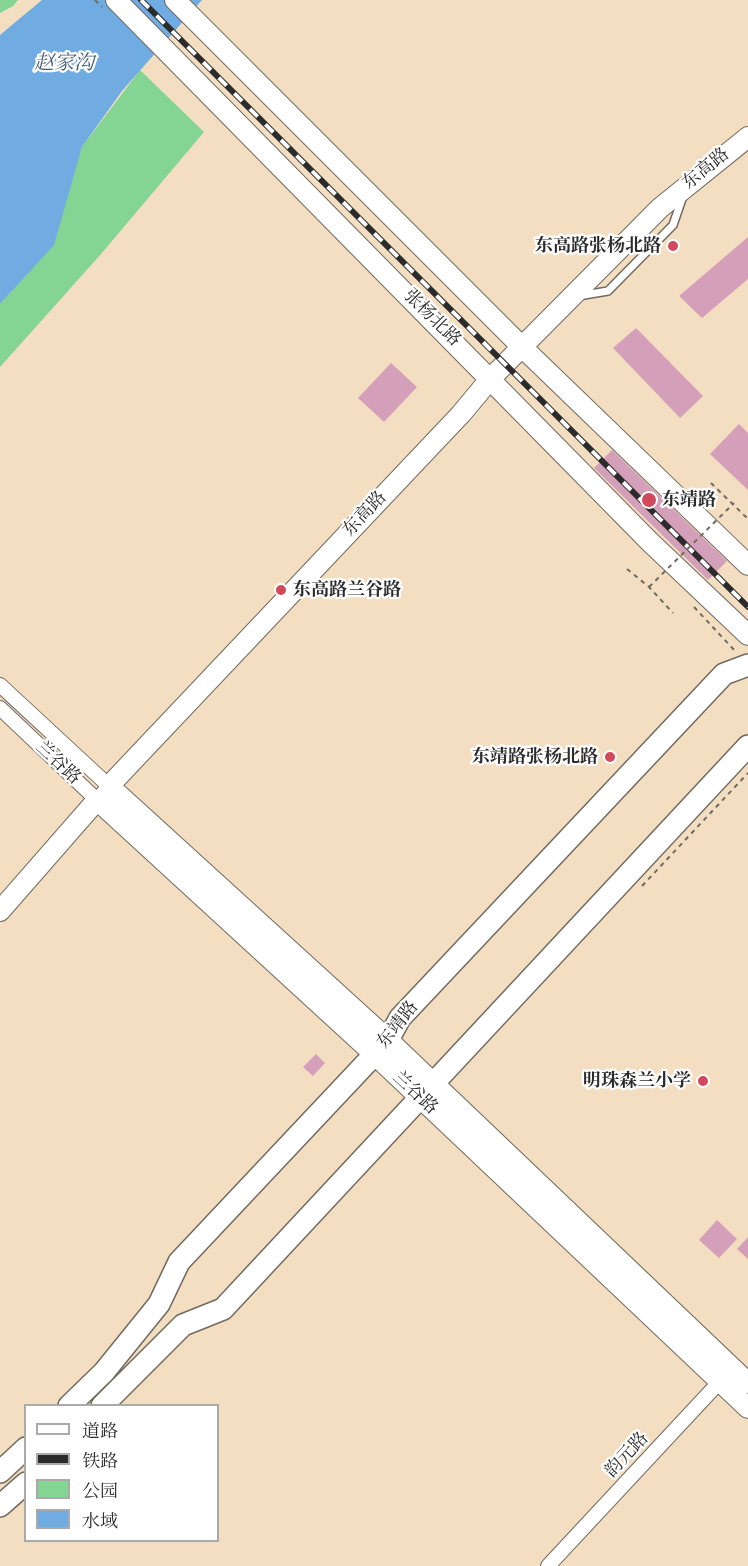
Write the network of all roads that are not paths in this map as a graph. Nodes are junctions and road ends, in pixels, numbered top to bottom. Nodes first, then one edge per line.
1 (116, 0) edge
2 (175, 0) edge
3 (748, 137) edge
4 (522, 347) junction
5 (491, 378) junction
6 (748, 565) edge
7 (748, 636) edge
8 (748, 665) edge
9 (0, 685) edge
10 (0, 708) edge
11 (748, 746) edge
12 (103, 793) junction
13 (0, 911) edge
14 (381, 1048) junction
15 (427, 1091) junction
16 (727, 1375) junction
17 (748, 1383) edge
18 (71, 1404) edge
19 (104, 1404) edge
20 (748, 1408) edge
21 (24, 1450) edge
22 (0, 1472) edge
23 (24, 1485) edge
24 (0, 1506) edge
25 (548, 1566) edge

1 - 5 street, 张杨北路
2 - 4 street
3 - 4 street, 东高路
4 - 5 street, 东高路
4 - 6 street
5 - 7 street, 张杨北路
5 - 12 street, 东高路
8 - 14 main road, 东靖路
9 - 12 street, 兰谷路
10 - 12 street, 兰谷路
11 - 15 main road
12 - 13 street, 东高路
12 - 14 street, 兰谷路
14 - 15 street, 兰谷路
14 - 18 main road, 东靖路
15 - 16 street, 兰谷路
15 - 19 main road
16 - 17 street, 兰谷路
16 - 20 street, 兰谷路
16 - 25 street, 韵元路
21 - 22 main road
23 - 24 main road

